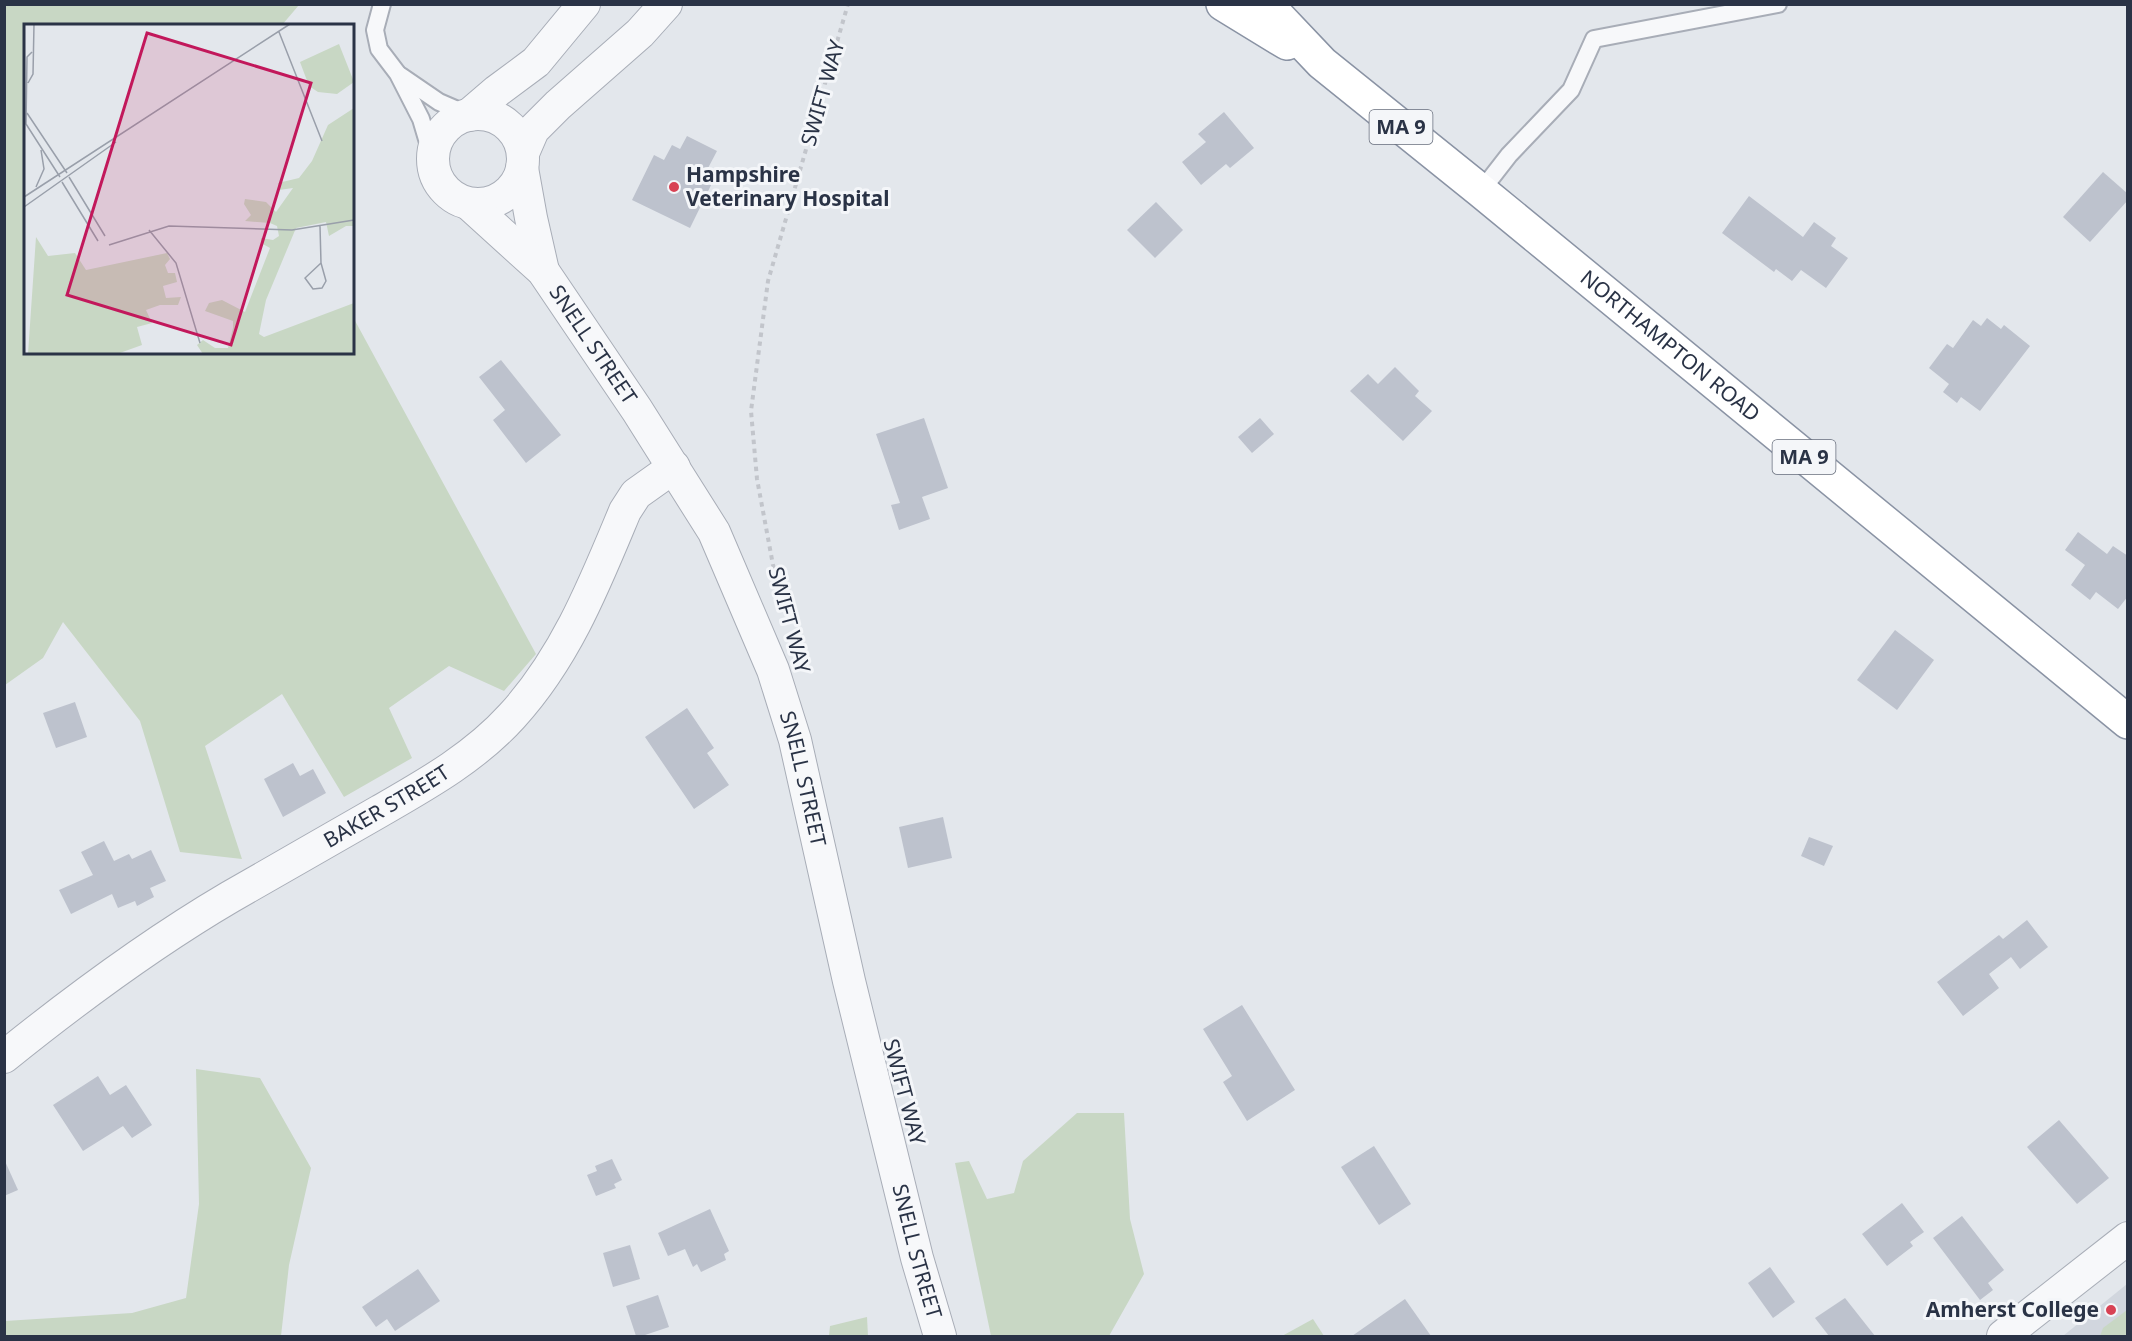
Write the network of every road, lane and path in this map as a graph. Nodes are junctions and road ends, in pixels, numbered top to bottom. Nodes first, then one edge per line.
1 (382, 4) edge
2 (584, 4) edge
3 (666, 4) edge
4 (848, 4) edge
5 (1223, 4) edge
6 (1266, 4) edge
7 (1778, 4) edge
8 (1322, 63) junction
9 (398, 74) junction
10 (469, 115) junction
11 (432, 156) junction
12 (522, 160) junction
13 (1481, 191) junction
14 (469, 204) junction
15 (543, 271) junction
16 (674, 467) junction
17 (785, 609) dead end
18 (2127, 722) edge
19 (4, 1057) edge
20 (2127, 1238) edge
21 (940, 1336) edge
22 (2003, 1336) edge

1 - 9 lane
2 - 10 street
3 - 12 street
4 - 17 path, SWIFT WAY
5 - 8 highway, NORTHAMPTON ROAD / MA 9
6 - 8 highway, NORTHAMPTON ROAD / MA 9
7 - 13 lane
8 - 13 highway, NORTHAMPTON ROAD / MA 9
9 - 10 lane
9 - 11 lane
10 - 11 street
10 - 12 street
11 - 14 street
12 - 14 street
12 - 15 street, SNELL STREET
13 - 18 highway, NORTHAMPTON ROAD / MA 9
14 - 15 street, SNELL STREET
15 - 16 street, SNELL STREET
16 - 19 street, BAKER STREET
16 - 21 street, SNELL STREET
20 - 22 street

